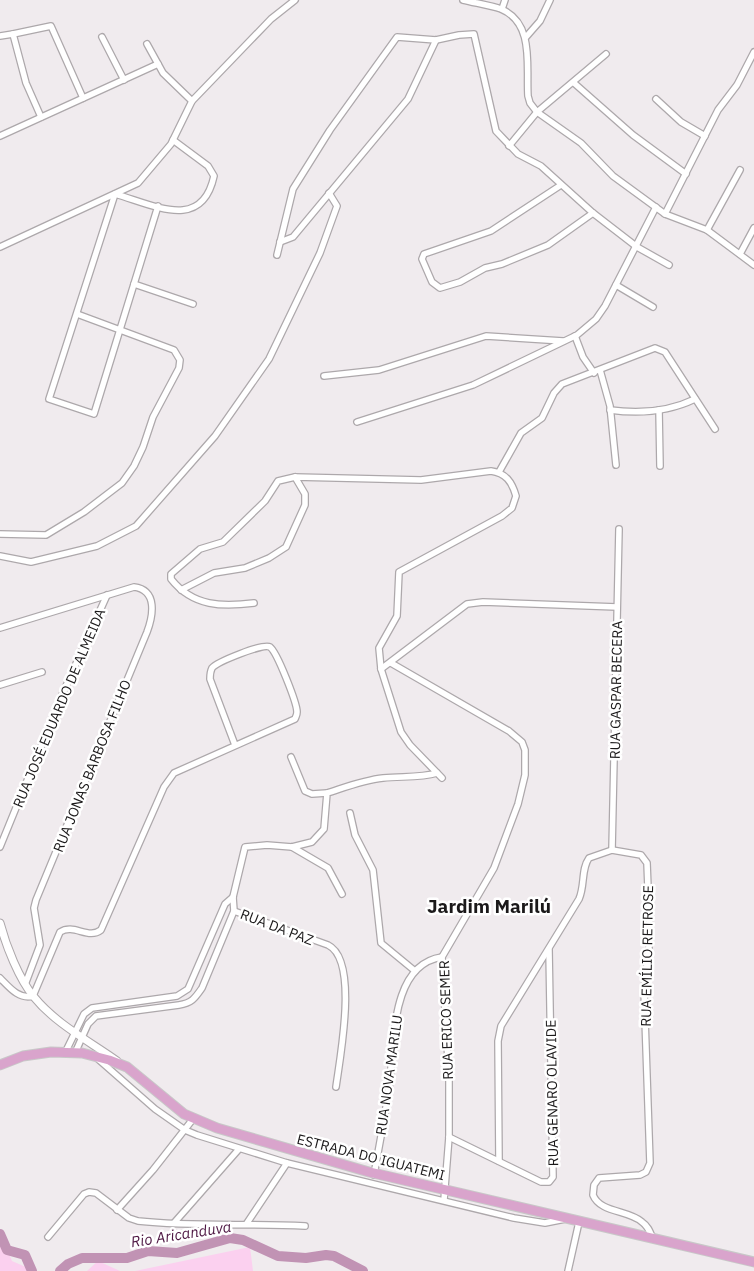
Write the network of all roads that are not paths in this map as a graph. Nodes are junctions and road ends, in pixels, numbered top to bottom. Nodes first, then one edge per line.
1 (295, 0) edge
2 (463, 0) edge
3 (505, 0) edge
4 (550, 0) edge
5 (502, 9) junction
6 (13, 34) junction
7 (0, 36) edge
8 (102, 37) dead end
9 (526, 37) junction
10 (436, 40) junction
11 (147, 44) dead end
12 (754, 52) edge
13 (606, 54) dead end
14 (158, 64) junction
15 (124, 80) junction
16 (574, 83) junction
17 (83, 98) junction
18 (656, 99) dead end
19 (192, 101) junction
20 (537, 112) junction
21 (41, 117) junction
22 (1, 133) edge
23 (705, 136) junction
24 (173, 140) junction
25 (509, 146) junction
26 (740, 170) dead end
27 (686, 174) junction
28 (561, 185) junction
29 (329, 193) junction
30 (115, 194) junction
31 (158, 206) junction
32 (656, 207) junction
33 (593, 212) junction
34 (665, 214) junction
35 (754, 228) edge
36 (707, 230) junction
37 (280, 242) junction
38 (636, 247) junction
39 (0, 248) edge
40 (740, 254) junction
41 (277, 255) dead end
42 (669, 265) dead end
43 (754, 265) edge
44 (134, 284) junction
45 (616, 285) junction
46 (193, 304) dead end
47 (653, 307) dead end
48 (76, 314) junction
49 (120, 329) junction
50 (575, 336) junction
51 (565, 342) junction
52 (600, 370) junction
53 (594, 373) junction
54 (324, 376) dead end
55 (695, 399) junction
56 (610, 410) junction
57 (659, 410) junction
58 (357, 422) dead end
59 (715, 429) dead end
60 (616, 465) dead end
61 (660, 466) dead end
62 (500, 472) junction
63 (295, 477) junction
64 (619, 529) dead end
65 (0, 534) edge
66 (0, 556) edge
67 (181, 590) junction
68 (107, 595) junction
69 (254, 603) dead end
70 (617, 607) junction
71 (0, 628) edge
72 (391, 663) junction
73 (381, 669) junction
74 (42, 672) dead end
75 (0, 685) edge
76 (235, 745) junction
77 (291, 757) dead end
78 (327, 793) junction
79 (350, 813) dead end
80 (0, 847) edge
81 (292, 847) junction
82 (612, 850) junction
83 (342, 894) dead end
84 (233, 896) junction
85 (234, 911) junction
86 (0, 923) edge
87 (549, 950) junction
88 (442, 958) junction
89 (415, 972) junction
90 (0, 978) edge
91 (26, 982) junction
92 (33, 996) junction
93 (74, 1032) junction
94 (82, 1036) junction
95 (65, 1052) junction
96 (75, 1053) junction
97 (95, 1056) junction
98 (0, 1065) edge
99 (127, 1067) junction
100 (336, 1087) dead end
101 (193, 1119) junction
102 (185, 1130) junction
103 (449, 1137) junction
104 (239, 1149) junction
105 (499, 1161) junction
106 (287, 1163) junction
107 (373, 1178) junction
108 (445, 1190) junction
109 (444, 1200) junction
110 (117, 1210) junction
111 (637, 1218) junction
112 (565, 1219) junction
113 (579, 1222) junction
114 (174, 1223) junction
115 (248, 1223) junction
116 (305, 1226) dead end
117 (637, 1236) junction
118 (48, 1237) dead end
119 (654, 1240) junction
120 (754, 1262) edge
121 (568, 1271) edge

1 - 19 street
2 - 5 street
3 - 5 street
4 - 9 street
5 - 9 street
6 - 7 street
6 - 17 street
6 - 21 street
8 - 15 street
9 - 20 street
10 - 25 street
10 - 29 street
10 - 37 street
11 - 14 street
12 - 23 street
13 - 16 street
14 - 15 street
14 - 19 street
15 - 17 street
16 - 20 street
16 - 27 street
17 - 21 street
18 - 23 street
19 - 24 street
20 - 25 street
20 - 32 street
21 - 22 street
23 - 27 street
24 - 30 street
24 - 31 street
25 - 28 street
26 - 36 street
27 - 34 street
28 - 33 street
28 - 33 street
29 - 37 street
29 - 66 street
30 - 31 street
30 - 39 street
30 - 48 street
31 - 44 street
32 - 34 street
32 - 38 street
33 - 38 street
34 - 36 street
35 - 40 street
36 - 40 street
37 - 41 street
38 - 42 street
38 - 45 street
40 - 43 street
44 - 46 street
44 - 49 street
45 - 47 street
45 - 50 street
48 - 49 street
48 - 49 street
49 - 65 street
50 - 51 street
50 - 53 street
51 - 54 street
51 - 58 street
52 - 53 street
52 - 55 street
52 - 56 street
53 - 62 street
55 - 57 street
55 - 59 street
56 - 57 street
56 - 60 street
57 - 61 street
62 - 63 street
62 - 73 street
63 - 67 street
63 - 67 street
64 - 70 street, RUA GASPAR BECERA
67 - 69 street
68 - 71 street, RUA JONAS BARBOSA FILHO
68 - 80 street, RUA JOSÉ EDUARDO DE ALMEIDA
68 - 91 street, RUA JONAS BARBOSA FILHO
70 - 72 street
70 - 82 street, RUA GASPAR BECERA
72 - 73 street
72 - 88 street, RUA ERICO SEMER
73 - 78 street
74 - 75 street
76 - 76 street
76 - 92 street
77 - 78 street
78 - 81 street
79 - 89 street
81 - 83 street
81 - 84 street
82 - 87 street
82 - 111 street, RUA EMÍLIO RETROSE
84 - 85 street
84 - 93 street
85 - 94 street
85 - 100 street, RUA DA PAZ
86 - 91 street
87 - 105 street
87 - 105 street, RUA GENARO OLAVIDE
88 - 89 street, RUA NOVA MARILU
88 - 103 street, RUA ERICO SEMER
89 - 107 street, RUA NOVA MARILU
90 - 92 street
91 - 92 street
92 - 93 street
93 - 94 street
93 - 95 street
94 - 96 street
94 - 99 street
95 - 96 main road, ESTRADA DO IGUATEMI
95 - 98 main road, ESTRADA DO IGUATEMI
96 - 97 main road, ESTRADA DO IGUATEMI
97 - 99 main road, ESTRADA DO IGUATEMI
97 - 102 street
99 - 101 main road, ESTRADA DO IGUATEMI
101 - 102 street
101 - 107 main road, ESTRADA DO IGUATEMI
102 - 104 street
102 - 110 street
103 - 105 street, RUA GENARO OLAVIDE
103 - 108 street, RUA ERICO SEMER
104 - 106 street
104 - 114 street
106 - 107 street
106 - 115 street
107 - 108 main road, ESTRADA DO IGUATEMI
107 - 109 street
108 - 109 street, RUA ERICO SEMER
108 - 112 main road, ESTRADA DO IGUATEMI
109 - 112 street
110 - 114 street
110 - 118 street
111 - 117 street
111 - 119 street
112 - 113 main road, ESTRADA DO IGUATEMI
113 - 117 main road, ESTRADA DO IGUATEMI
113 - 121 street
114 - 115 street
115 - 116 street
117 - 119 main road, ESTRADA DO IGUATEMI
119 - 120 main road, ESTRADA DO IGUATEMI

